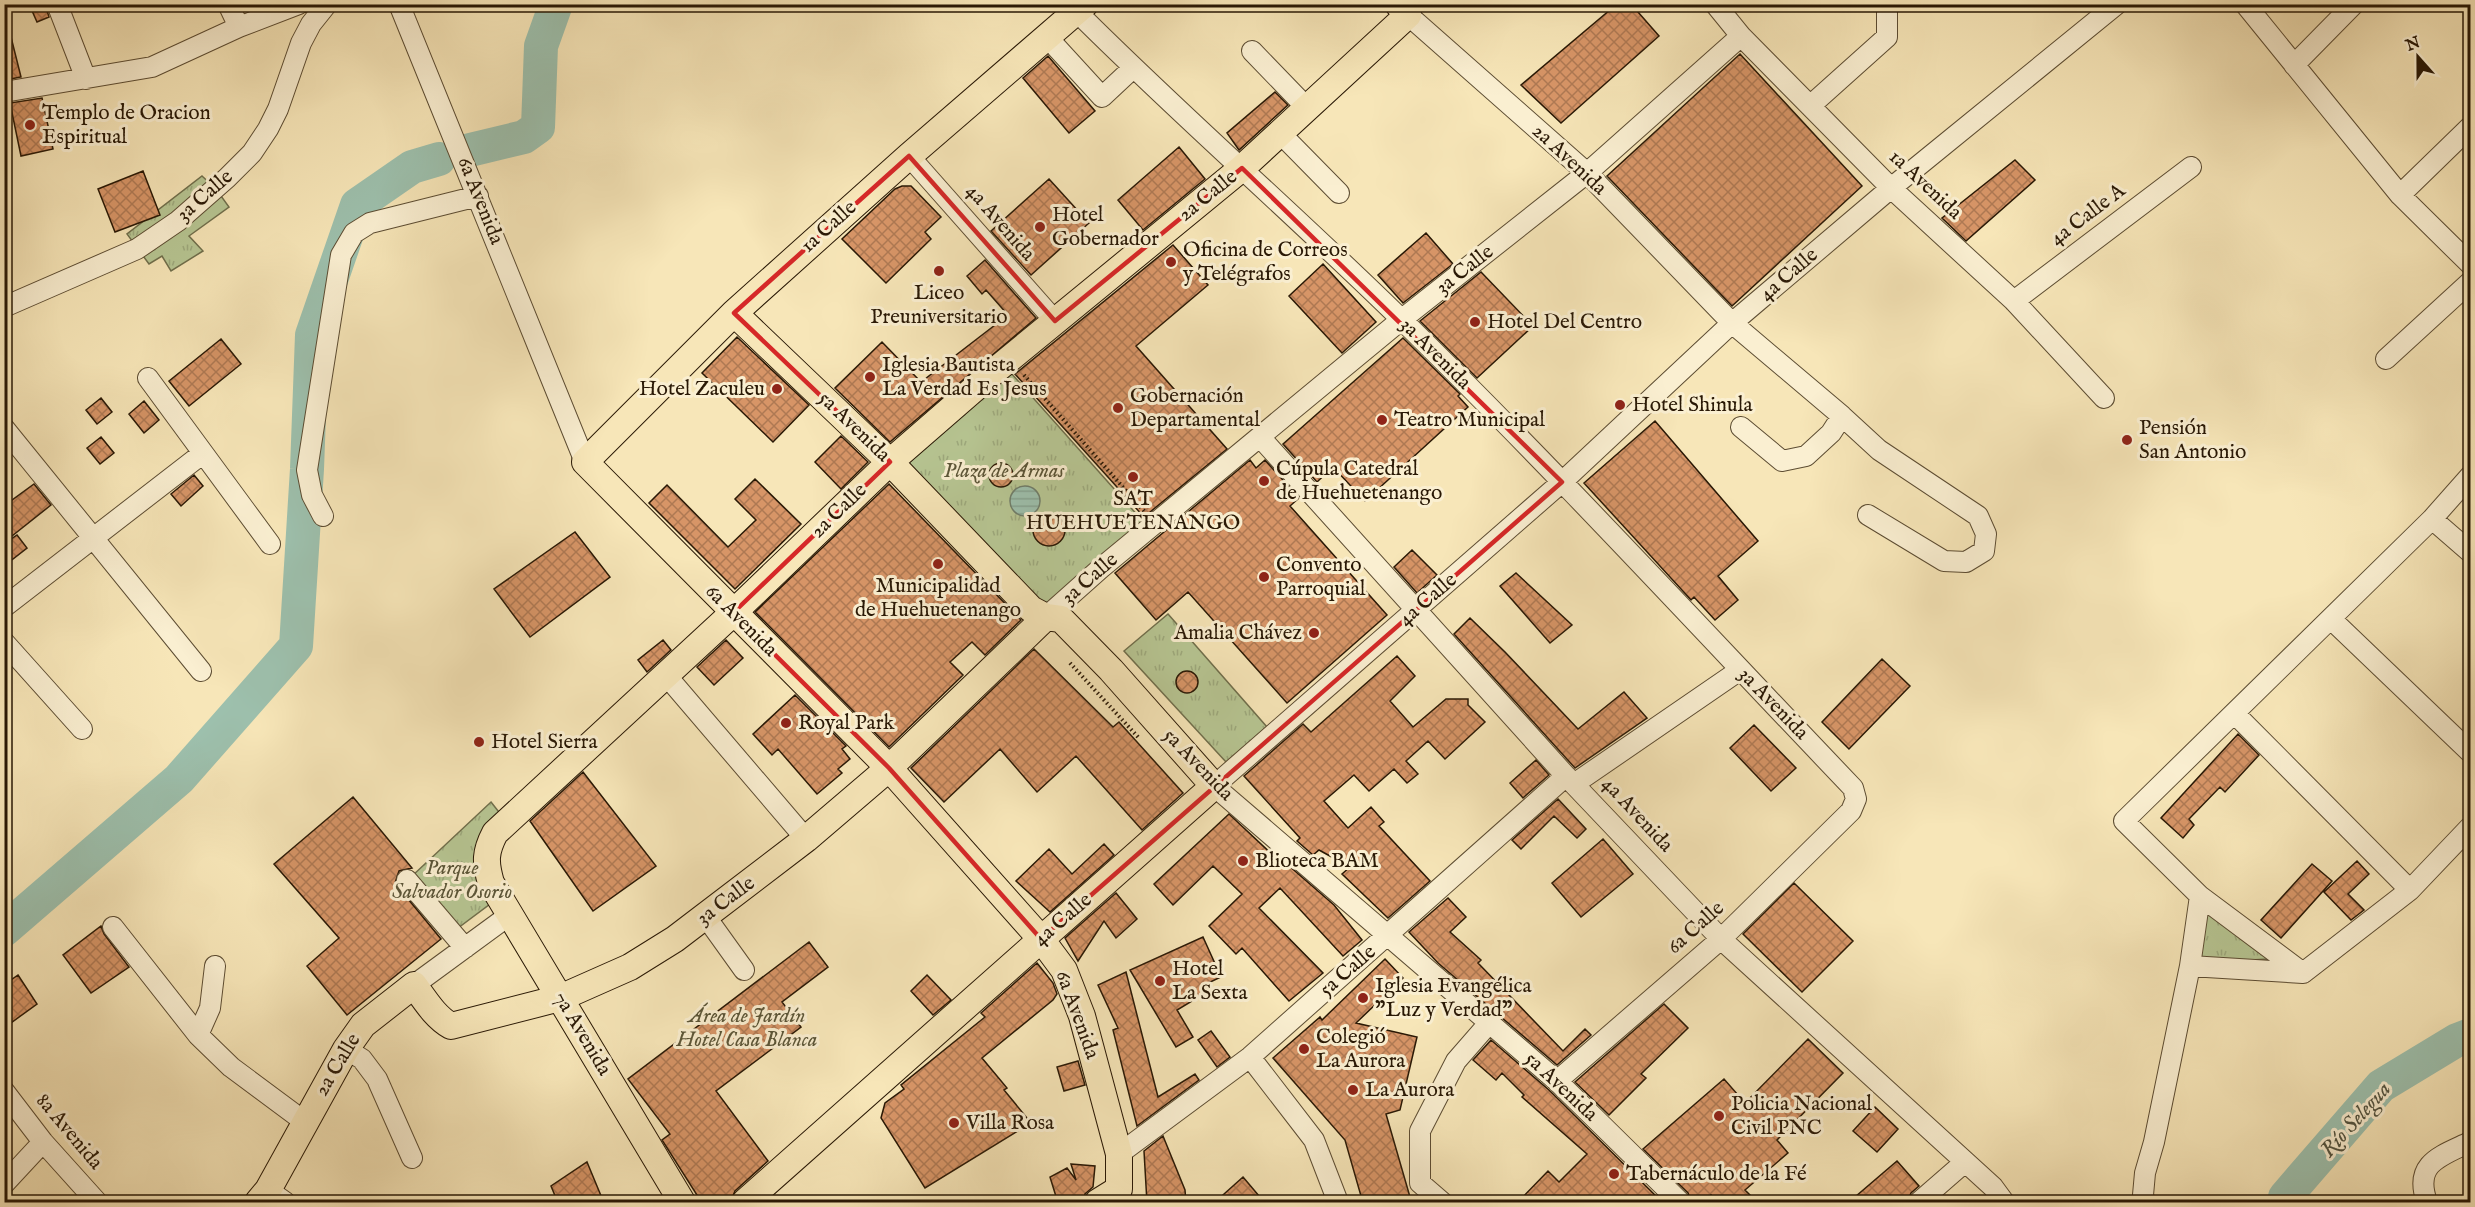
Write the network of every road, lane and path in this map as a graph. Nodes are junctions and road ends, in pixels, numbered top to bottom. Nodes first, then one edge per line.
1 (57, 4) edge
2 (228, 4) edge
3 (299, 4) edge
4 (327, 4) edge
5 (399, 4) edge
6 (1715, 4) edge
7 (1887, 4) edge
8 (2117, 4) edge
9 (2245, 4) edge
10 (2354, 4) edge
11 (1077, 7) edge
12 (1403, 10) edge
13 (239, 27) junction
14 (1741, 36) junction
15 (1047, 37) junction
16 (1252, 51) dead end
17 (2294, 65) junction
18 (1133, 68) junction
19 (86, 79) junction
20 (4, 92) edge
21 (1810, 106) junction
22 (1307, 108) junction
23 (2470, 127) edge
24 (1280, 133) junction
25 (909, 156) junction
26 (2191, 167) dead end
27 (1242, 168) junction
28 (1587, 174) junction
29 (1891, 188) junction
30 (1339, 193) dead end
31 (2400, 195) junction
32 (478, 196) junction
33 (2470, 264) edge
34 (2470, 282) edge
35 (2014, 301) junction
36 (4, 307) edge
37 (734, 313) junction
38 (1401, 320) junction
39 (1055, 321) junction
40 (1732, 323) junction
41 (1010, 358) junction
42 (2386, 359) dead end
43 (148, 378) dead end
44 (2104, 398) dead end
45 (1842, 416) junction
46 (1741, 427) dead end
47 (4, 428) edge
48 (1260, 437) junction
49 (202, 454) junction
50 (585, 462) junction
51 (890, 462) junction
52 (2470, 476) edge
53 (1562, 482) junction
54 (1868, 515) dead end
55 (323, 516) dead end
56 (2432, 519) junction
57 (1155, 523) junction
58 (94, 538) junction
59 (270, 544) dead end
60 (2470, 552) edge
61 (4, 607) edge
62 (1416, 611) junction
63 (733, 613) junction
64 (1046, 617) junction
65 (2331, 619) junction
66 (4, 642) edge
67 (1068, 661) dead end
68 (1740, 670) junction
69 (201, 671) dead end
70 (665, 675) junction
71 (2234, 713) junction
72 (82, 729) dead end
73 (1141, 740) dead end
74 (2470, 753) edge
75 (889, 768) junction
76 (1570, 780) junction
77 (1214, 786) junction
78 (1856, 800) joint
79 (2470, 827) edge
80 (806, 839) junction
81 (485, 864) joint
82 (407, 880) dead end
83 (2410, 890) junction
84 (2200, 896) junction
85 (511, 914) junction
86 (706, 917) junction
87 (113, 927) dead end
88 (1388, 936) junction
89 (1041, 939) junction
90 (1721, 939) junction
91 (465, 948) junction
92 (215, 966) dead end
93 (2190, 966) junction
94 (744, 969) dead end
95 (2302, 974) junction
96 (414, 985) junction
97 (560, 998) junction
98 (1490, 1022) junction
99 (198, 1035) junction
100 (346, 1049) junction
101 (1250, 1057) junction
102 (1557, 1081) junction
103 (4, 1091) edge
104 (305, 1122) junction
105 (43, 1142) junction
106 (2470, 1142) edge
107 (1119, 1154) junction
108 (412, 1158) dead end
109 (1965, 1162) junction
110 (4, 1184) edge
111 (270, 1198) edge
112 (1109, 1199) edge
113 (97, 1203) edge
114 (682, 1203) edge
115 (745, 1203) edge
116 (1338, 1203) edge
117 (1442, 1203) edge
118 (1680, 1203) edge
119 (1919, 1203) edge
120 (2004, 1203) edge
121 (2145, 1203) edge
122 (2427, 1203) edge

1 - 19 street
2 - 13 street
3 - 13 street
4 - 36 street, 3a Calle
5 - 32 street, 6a Avenida
6 - 14 street, 1a Avenida
7 - 21 street
8 - 29 street, 4a Calle
9 - 17 street
10 - 17 street
11 - 15 main road, 1a Calle
11 - 18 street, 3a Avenida
12 - 22 main road, 2a Calle
12 - 28 street, 2a Avenida
13 - 19 street
14 - 21 street, 1a Avenida
14 - 28 street, 3a Calle
15 - 18 street
15 - 25 main road, 1a Calle
16 - 22 street
17 - 31 street
18 - 27 street, 3a Avenida
19 - 20 street
21 - 29 street, 1a Avenida
22 - 24 main road, 2a Calle
23 - 31 street
24 - 27 main road, 2a Calle
24 - 30 street
25 - 37 main road, 1a Calle
25 - 39 street, 4a Avenida
26 - 35 street, 4a Calle A
27 - 38 street, 3a Avenida
27 - 39 main road, 2a Calle
28 - 38 street, 3a Calle
28 - 40 street, 2a Avenida
29 - 35 street, 1a Avenida
29 - 40 street, 4a Calle
31 - 33 street
32 - 50 street, 6a Avenida
32 - 55 street
34 - 42 street
35 - 44 street, 1a Avenida
37 - 50 main road, 1a Calle
37 - 51 main road, 5a Avenida
38 - 48 street, 3a Calle
38 - 53 street, 3a Avenida
39 - 41 main road, 2a Calle
40 - 45 street, 2a Avenida
40 - 53 street, 4a Calle
41 - 51 main road, 2a Calle
41 - 57 path
43 - 49 street
45 - 46 street
45 - 54 street, 2a Avenida
47 - 58 street
48 - 57 street, 3a Calle
48 - 62 street, 4a Avenida
49 - 58 street
49 - 59 street
50 - 63 main road, 6a Avenida
51 - 63 main road, 2a Calle
51 - 64 main road, 5a Avenida
52 - 56 street
53 - 62 street, 4a Calle
53 - 68 street, 3a Avenida
56 - 60 street
56 - 65 street
57 - 64 street, 3a Calle
58 - 61 street
58 - 69 street
62 - 76 street, 4a Avenida
62 - 77 street, 4a Calle
63 - 70 main road, 2a Calle
63 - 75 main road, 6a Avenida
64 - 75 main road, 3a Calle
64 - 77 main road, 5a Avenida
65 - 71 street
65 - 74 street
66 - 72 street
67 - 73 path
68 - 76 street, 5a Calle
68 - 78 street, 3a Avenida
70 - 80 street
70 - 81 main road, 2a Calle
71 - 83 street
71 - 84 street
75 - 80 main road, 3a Calle
75 - 89 main road, 6a Avenida
76 - 88 street, 5a Calle
76 - 90 street, 4a Avenida
77 - 88 street, 5a Avenida
77 - 89 main road, 4a Calle
78 - 90 street, 6a Calle
79 - 83 street
80 - 86 main road, 3a Calle
81 - 85 main road, 7a Avenida
82 - 91 street
83 - 95 street
84 - 93 street
84 - 95 street
85 - 91 street, 2a Calle
85 - 97 main road, 7a Avenida
86 - 94 street
86 - 97 main road, 3a Calle
87 - 99 street
88 - 98 street, 5a Avenida
88 - 101 street, 5a Calle
89 - 107 main road, 6a Avenida
89 - 115 main road, 4a Calle
90 - 102 street, 6a Calle
90 - 109 street, 4a Avenida
91 - 96 street, 2a Calle
92 - 99 street
93 - 95 street
93 - 121 street
96 - 97 main road, 3a Calle
96 - 100 main road, 2a Calle
97 - 114 main road, 7a Avenida
98 - 102 street, 5a Avenida
98 - 117 street
99 - 104 street
100 - 104 main road, 2a Calle
100 - 108 street
101 - 107 street, 5a Calle
101 - 116 street
102 - 118 street, 5a Avenida
103 - 105 street, 8a Avenida
104 - 111 main road, 2a Calle
105 - 110 street
105 - 113 street, 8a Avenida
106 - 122 street
107 - 112 main road, 6a Avenida
109 - 119 street
109 - 120 street, 4a Avenida

